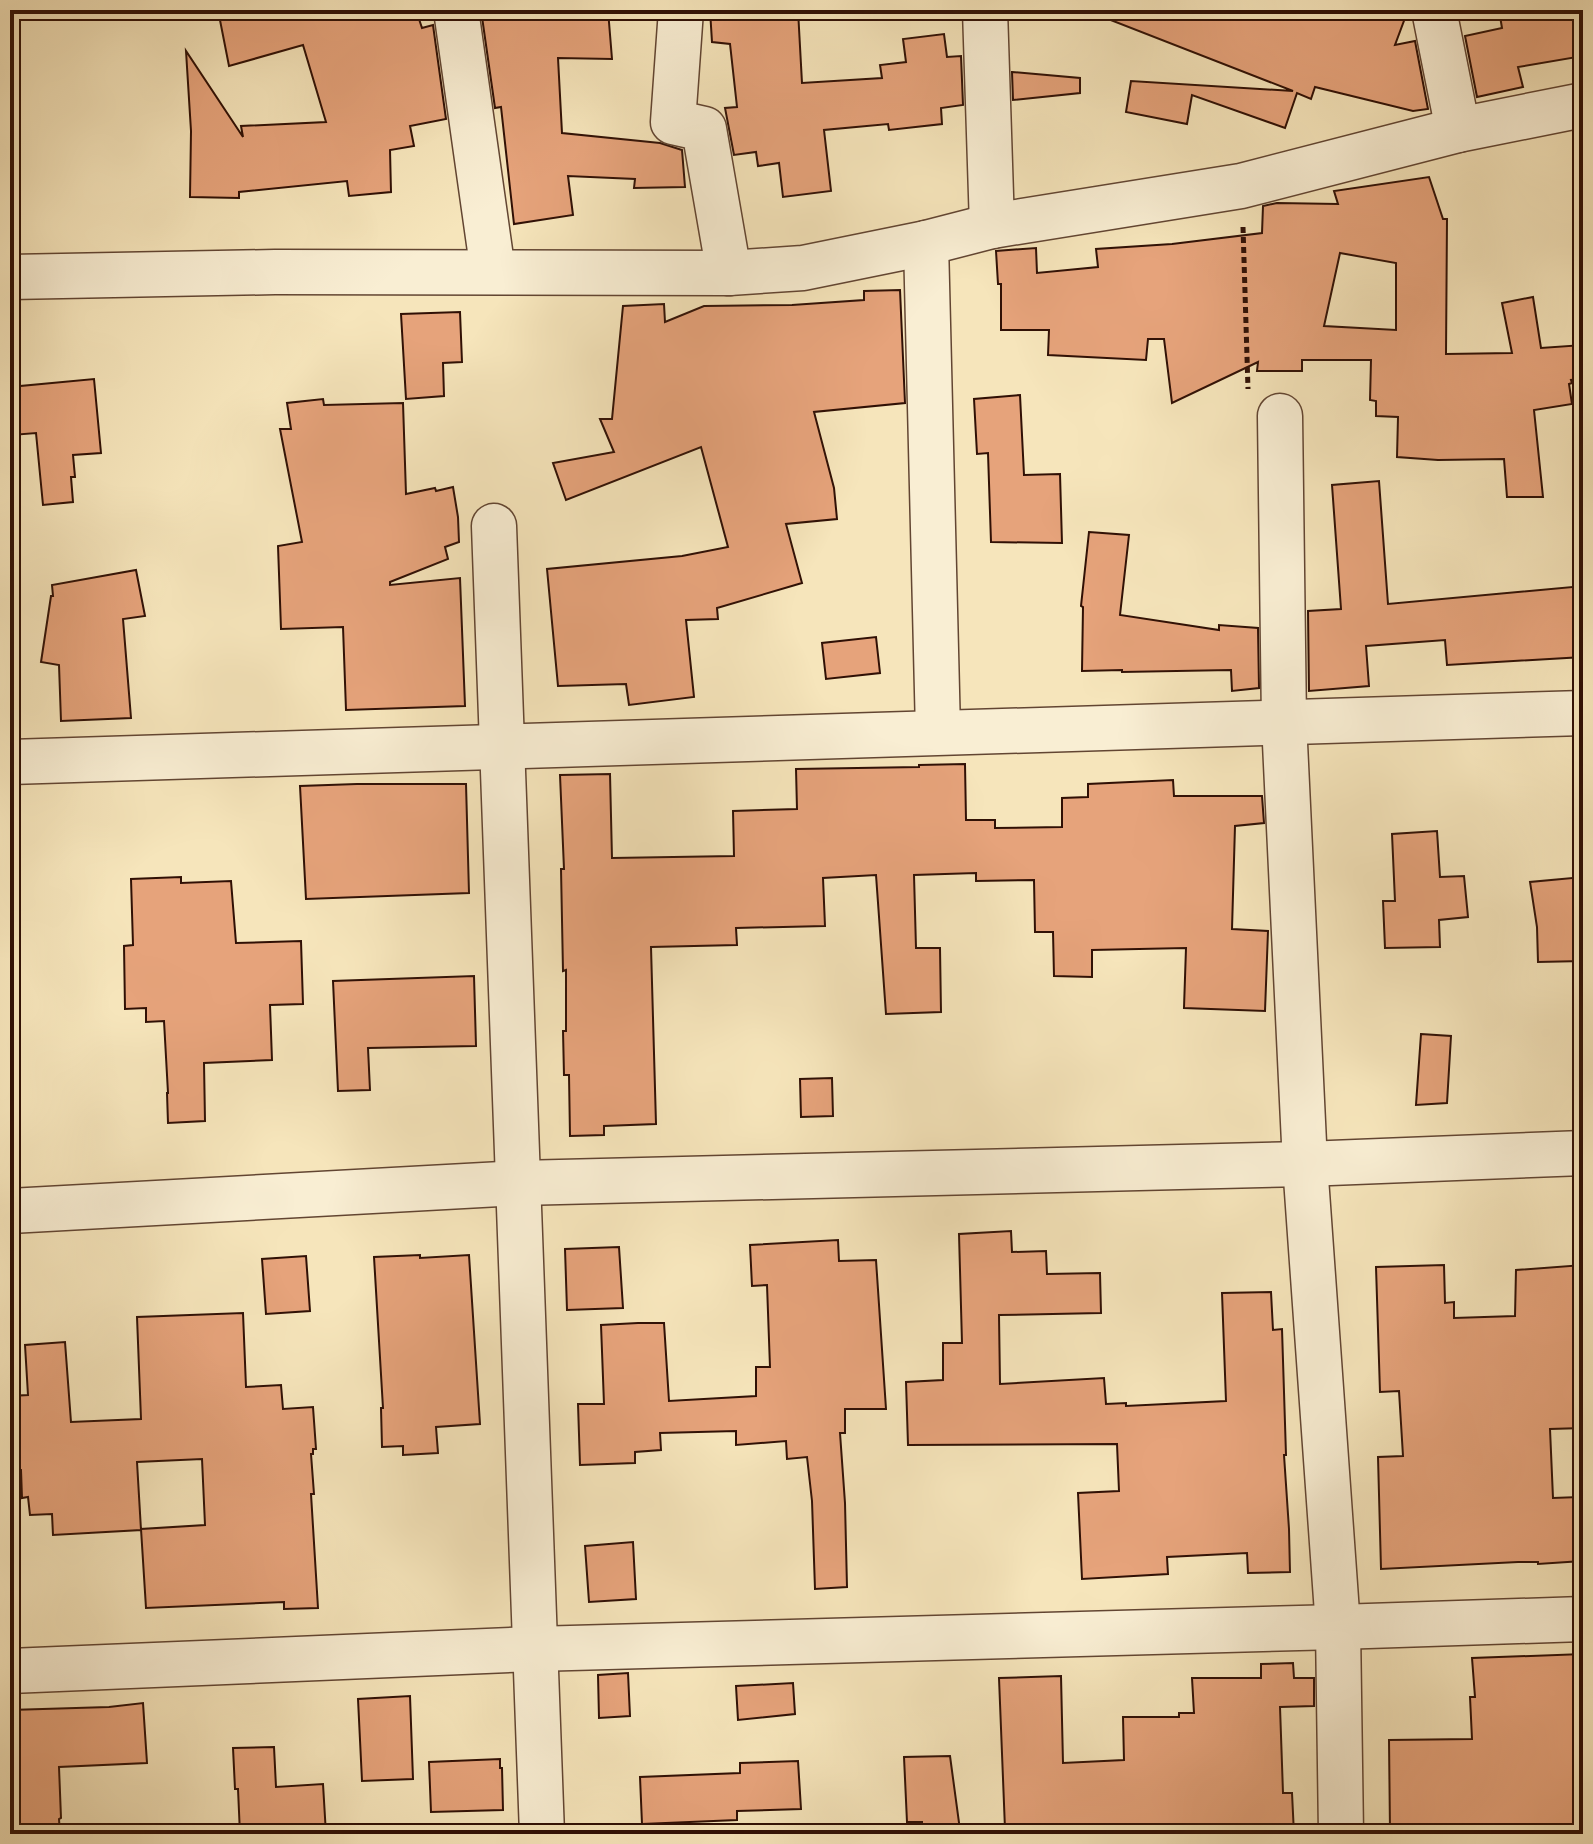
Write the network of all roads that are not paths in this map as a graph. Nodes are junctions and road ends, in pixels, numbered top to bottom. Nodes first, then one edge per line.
1 (456, 10) edge
2 (681, 10) edge
3 (985, 10) edge
4 (1434, 10) edge
5 (1583, 105) edge
6 (1458, 130) junction
7 (992, 226) junction
8 (926, 243) junction
9 (493, 272) junction
10 (729, 273) junction
11 (10, 277) edge
12 (1280, 416) road end
13 (494, 526) dead end
14 (1583, 713) edge
15 (1284, 722) junction
16 (938, 732) junction
17 (502, 747) junction
18 (10, 762) edge
19 (1583, 1153) edge
20 (1305, 1164) junction
21 (519, 1183) junction
22 (10, 1211) edge
23 (1583, 1619) edge
24 (1338, 1627) junction
25 (534, 1649) junction
26 (10, 1671) edge
27 (542, 1834) edge
28 (1341, 1834) edge

1 - 9 street
2 - 10 street
3 - 7 street
4 - 6 street
5 - 6 street
6 - 7 street
7 - 8 street
8 - 10 street
8 - 16 street
9 - 10 street
9 - 11 street
12 - 15 street
13 - 17 street
14 - 15 street
15 - 16 street
15 - 20 street
16 - 17 street
17 - 18 street
17 - 21 street
19 - 20 street
20 - 21 street
20 - 24 street
21 - 22 street
21 - 25 street
23 - 24 street
24 - 25 street
24 - 28 street
25 - 26 street
25 - 27 street

